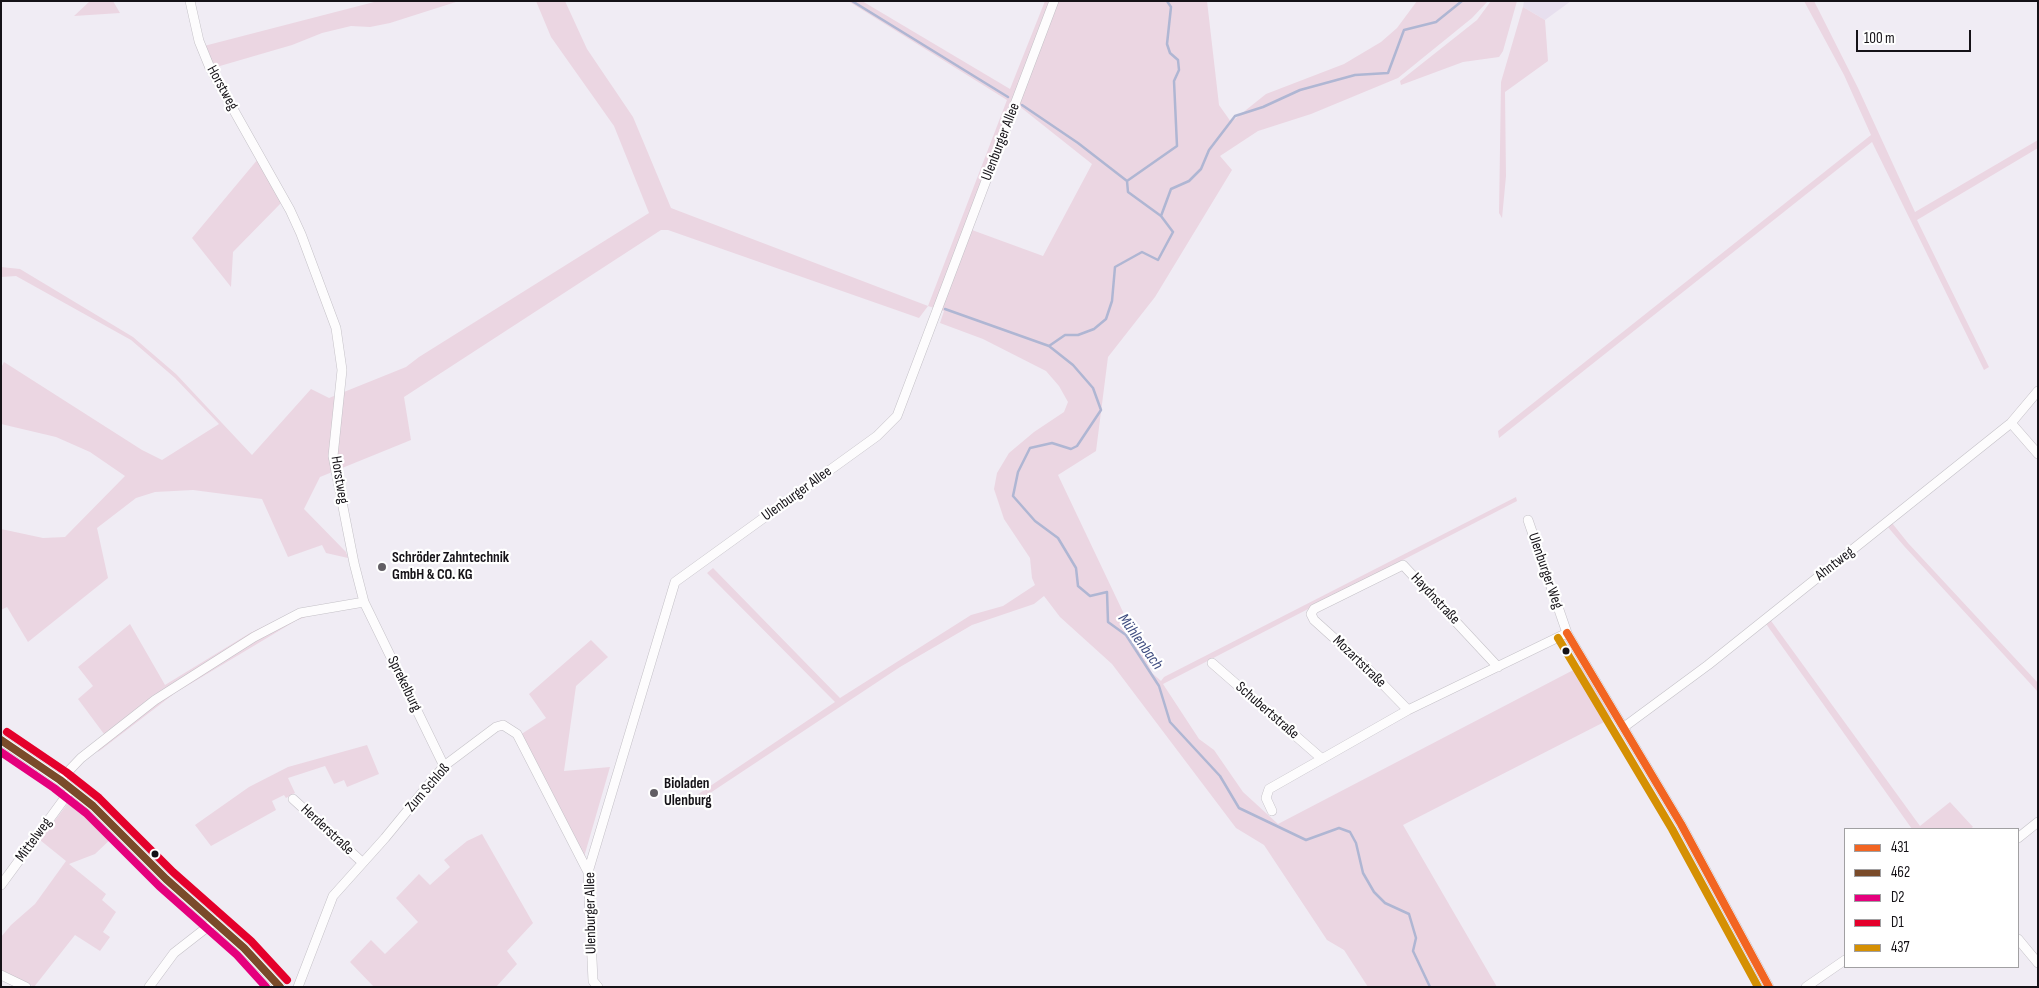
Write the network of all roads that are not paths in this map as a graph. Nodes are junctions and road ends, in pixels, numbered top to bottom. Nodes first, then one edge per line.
1 (190, 1) edge
2 (1054, 1) edge
3 (2038, 391) edge
4 (2011, 423) junction
5 (2038, 454) edge
6 (1528, 520) dead end
7 (364, 602) junction
8 (1311, 614) joint
9 (1567, 633) junction
10 (1212, 663) dead end
11 (1498, 667) junction
12 (1408, 710) junction
13 (1624, 727) junction
14 (1, 740) edge
15 (1321, 758) junction
16 (444, 766) junction
17 (60, 780) junction
18 (67, 795) dead end
19 (293, 799) dead end
20 (1272, 811) dead end
21 (2037, 823) edge
22 (2019, 837) edge
23 (362, 862) junction
24 (588, 872) junction
25 (1, 885) edge
26 (214, 921) junction
27 (2019, 940) edge
28 (1844, 961) edge
29 (2038, 963) edge
30 (1, 975) edge
31 (593, 985) edge
32 (26, 987) edge
33 (149, 987) edge
34 (280, 987) edge
35 (298, 987) edge
36 (1769, 987) edge
37 (1806, 987) edge

1 - 7 street, Horstweg
2 - 24 street, Ulenburger Allee
3 - 4 street, Ahntweg
4 - 5 street
4 - 13 street, Ahntweg
6 - 9 street, Ulenburger Weg
7 - 16 street, Sprekelburg
7 - 17 street
8 - 11 street, Haydnstraße
8 - 12 street, Mozartstraße
9 - 11 street
9 - 13 street, Ulenburger Weg
10 - 15 street, Schubertstraße
11 - 12 street
12 - 15 street
13 - 36 street, Ulenburger Weg
14 - 17 main road
15 - 20 street
16 - 23 street, Zum Schloß
16 - 24 street, Zum Schloß
17 - 26 main road
18 - 25 street, Mittelweg
19 - 23 street, Herderstraße
21 - 22 street
23 - 35 street, Zum Schloß
24 - 31 street, Ulenburger Allee
26 - 33 street
26 - 34 main road
27 - 29 street
28 - 37 street
30 - 32 street

